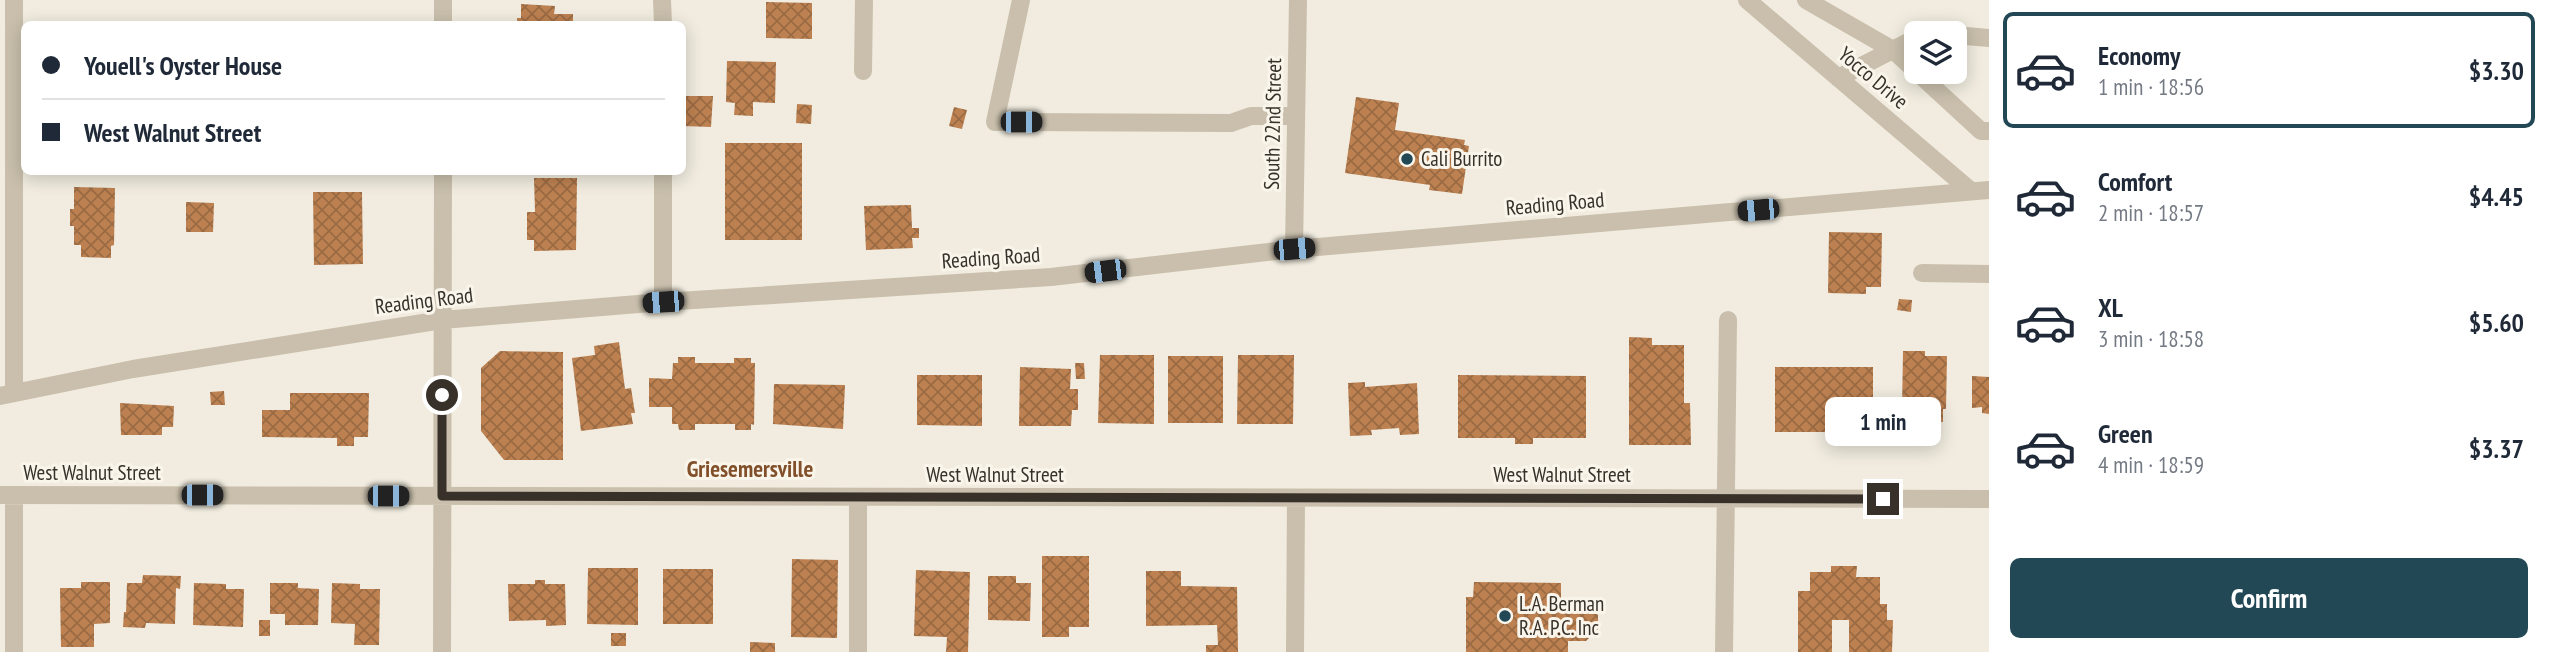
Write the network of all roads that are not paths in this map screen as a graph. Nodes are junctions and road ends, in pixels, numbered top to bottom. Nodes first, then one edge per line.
1 (14, 0) edge
2 (443, 0) edge
3 (663, 0) edge
4 (864, 0) edge
5 (1021, 0) edge
6 (1298, 0) edge
7 (1747, 0) edge
8 (1806, 0) edge
9 (443, 21) edge
10 (663, 21) edge
11 (1967, 36) edge
12 (1989, 38) edge
13 (1904, 44) edge
14 (1893, 50) junction
15 (863, 71) dead end
16 (1838, 78) junction
17 (1296, 116) junction
18 (1989, 131) edge
19 (443, 175) edge
20 (663, 175) edge
21 (1989, 190) edge
22 (1971, 191) junction
23 (1294, 249) junction
24 (7, 272) edge
25 (1922, 273) dead end
26 (1989, 274) edge
27 (663, 302) junction
28 (442, 320) junction
29 (1728, 320) dead end
30 (7, 395) edge
31 (7, 495) edge
32 (442, 496) junction
33 (858, 497) junction
34 (1296, 498) junction
35 (1725, 498) junction
36 (1989, 499) edge
37 (14, 652) edge
38 (442, 652) edge
39 (858, 652) edge
40 (1296, 652) edge
41 (1724, 652) edge

1 - 24 street
2 - 9 street
3 - 10 street
4 - 15 street
5 - 17 street
6 - 17 street, South 22nd Street
7 - 16 street, Yocco Drive
8 - 14 street
11 - 12 street
13 - 14 street
14 - 16 street
14 - 18 street
16 - 22 street, Yocco Drive
17 - 23 street, South 22nd Street
19 - 28 street
20 - 27 street
21 - 22 street, Reading Road
22 - 23 street, Reading Road
23 - 27 street, Reading Road
24 - 30 street
25 - 26 street
27 - 28 street, Reading Road
28 - 30 street, Reading Road
28 - 32 street
29 - 35 street
31 - 32 street, West Walnut Street
31 - 37 street
32 - 33 street, West Walnut Street
32 - 38 street
33 - 34 street, West Walnut Street
33 - 39 street
34 - 35 street, West Walnut Street
34 - 40 street
35 - 36 street, West Walnut Street
35 - 41 street

